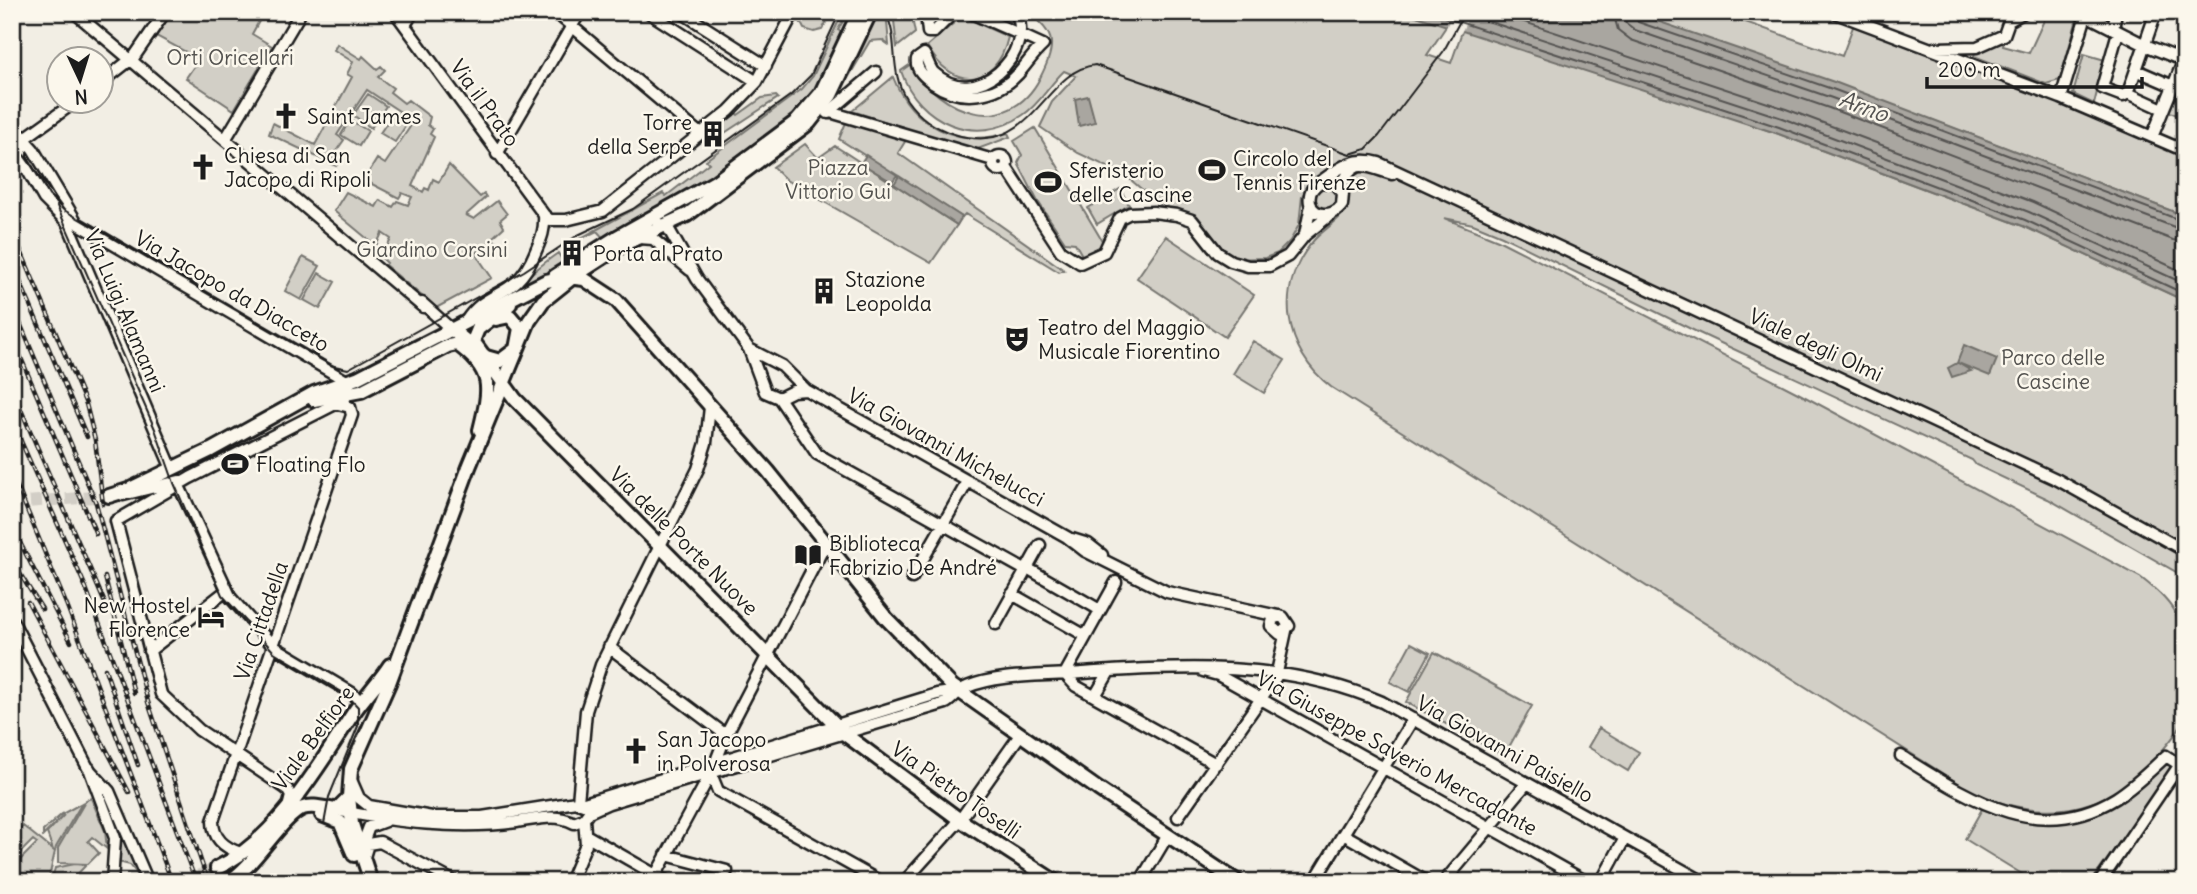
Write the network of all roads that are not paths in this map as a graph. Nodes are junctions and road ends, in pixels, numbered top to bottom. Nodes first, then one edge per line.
1 (74, 12) edge
2 (165, 12) edge
3 (301, 12) edge
4 (396, 12) edge
5 (413, 12) edge
6 (555, 12) edge
7 (580, 12) edge
8 (648, 12) edge
9 (681, 12) edge
10 (794, 12) edge
11 (938, 12) edge
12 (954, 12) edge
13 (1016, 12) edge
14 (1833, 12) edge
15 (2024, 12) edge
16 (2116, 12) edge
17 (2156, 12) edge
18 (864, 13) edge
19 (977, 13) edge
20 (2087, 14) edge
21 (405, 25) junction
22 (572, 26) junction
23 (2116, 31) junction
24 (1019, 34) junction
25 (2145, 45) junction
26 (1930, 49) junction
27 (2184, 59) edge
28 (130, 61) junction
29 (766, 66) junction
30 (2136, 70) junction
31 (116, 72) edge
32 (876, 72) dead end
33 (757, 82) junction
34 (2173, 86) junction
35 (2128, 93) junction
36 (2062, 99) junction
37 (2163, 109) junction
38 (830, 112) junction
39 (55, 116) edge
40 (807, 118) junction
41 (12, 126) edge
42 (699, 133) junction
43 (2152, 137) junction
44 (24, 138) junction
45 (225, 140) junction
46 (2185, 151) edge
47 (497, 154) junction
48 (1321, 182) junction
49 (1425, 184) junction
50 (1341, 188) junction
51 (1311, 205) junction
52 (544, 215) junction
53 (1330, 215) junction
54 (681, 218) junction
55 (566, 220) junction
56 (641, 224) junction
57 (665, 226) junction
58 (95, 234) joint
59 (1305, 235) junction
60 (541, 239) junction
61 (626, 240) junction
62 (677, 242) junction
63 (596, 262) junction
64 (693, 272) junction
65 (573, 277) junction
66 (535, 286) junction
67 (616, 300) junction
68 (466, 321) junction
69 (482, 326) junction
70 (451, 329) junction
71 (518, 345) junction
72 (477, 349) junction
73 (749, 349) junction
74 (774, 363) junction
75 (789, 373) junction
76 (760, 377) junction
77 (349, 382) junction
78 (374, 384) junction
79 (505, 384) junction
80 (806, 390) junction
81 (361, 391) junction
82 (783, 396) junction
83 (333, 403) junction
84 (710, 407) junction
85 (282, 412) junction
86 (211, 450) junction
87 (470, 467) junction
88 (172, 469) junction
89 (208, 469) junction
90 (190, 478) junction
91 (968, 481) junction
92 (179, 486) junction
93 (110, 496) joint
94 (943, 525) junction
95 (826, 543) junction
96 (661, 545) junction
97 (1040, 545) dead end
98 (2185, 551) edge
99 (1026, 569) junction
100 (912, 578) dead end
101 (1116, 582) dead end
102 (226, 591) junction
103 (1012, 594) junction
104 (1230, 607) junction
105 (1100, 610) junction
106 (1280, 616) junction
107 (12, 620) edge
108 (996, 624) dead end
109 (1278, 630) junction
110 (1086, 636) junction
111 (273, 646) junction
112 (608, 647) junction
113 (400, 650) junction
114 (1078, 650) junction
115 (149, 651) junction
116 (769, 655) junction
117 (1253, 668) junction
118 (1185, 669) junction
119 (1109, 672) junction
120 (1279, 672) junction
121 (1081, 673) junction
122 (1065, 674) junction
123 (1245, 690) junction
124 (959, 691) junction
125 (1095, 696) junction
126 (1261, 699) junction
127 (359, 706) junction
128 (1413, 719) junction
129 (842, 730) junction
130 (726, 735) junction
131 (1020, 735) junction
132 (235, 757) junction
133 (1901, 757) dead end
134 (2182, 761) edge
135 (1216, 764) junction
136 (88, 768) junction
137 (712, 768) junction
138 (1383, 768) junction
139 (351, 772) junction
140 (688, 780) junction
141 (1527, 783) junction
142 (718, 791) junction
143 (349, 797) junction
144 (695, 797) junction
145 (577, 803) junction
146 (287, 808) junction
147 (351, 813) junction
148 (336, 814) junction
149 (566, 817) junction
150 (585, 817) junction
151 (1178, 817) dead end
152 (960, 820) junction
153 (403, 821) junction
154 (1490, 827) junction
155 (1343, 834) junction
156 (586, 835) junction
157 (1168, 835) junction
158 (1625, 838) junction
159 (241, 853) junction
160 (666, 855) junction
161 (362, 857) junction
162 (217, 867) tunnel mouth
163 (727, 871) dead end
164 (654, 878) edge
165 (112, 880) edge
166 (148, 882) edge
167 (228, 882) edge
168 (365, 882) edge
169 (371, 882) edge
170 (456, 882) edge
171 (570, 882) edge
172 (668, 882) edge
173 (881, 882) edge
174 (904, 882) edge
175 (1056, 882) edge
176 (1140, 882) edge
177 (1238, 882) edge
178 (1314, 882) edge
179 (1427, 882) edge
180 (1444, 882) edge
181 (1587, 882) edge
182 (1601, 882) edge
183 (1704, 882) edge
184 (2100, 882) edge

1 - 28 street
2 - 28 street
3 - 45 street
4 - 21 street, Via il Prato
5 - 21 street
6 - 22 street
7 - 22 street
8 - 33 street
9 - 29 street
10 - 29 street
11 - 12 street
13 - 24 street
14 - 26 street
15 - 26 street
16 - 23 street
17 - 25 street
18 - 40 main road
19 - 24 street
20 - 23 street
20 - 36 street
21 - 47 street, Via il Prato
22 - 42 street
22 - 47 street
23 - 25 street
23 - 35 street
24 - 24 street
25 - 27 street
25 - 30 street
26 - 36 street
27 - 34 street
28 - 31 street
28 - 45 street
29 - 33 street
30 - 34 street
30 - 35 street
32 - 38 street
33 - 42 street
34 - 37 street
35 - 37 street
36 - 43 street
37 - 43 street
38 - 40 street
38 - 59 street
39 - 44 street
40 - 54 main road
40 - 56 main road
41 - 44 street, Via Luigi Alamanni
42 - 55 street
43 - 46 street
44 - 58 street, Via Luigi Alamanni
44 - 88 street, Via Luigi Alamanni
45 - 70 street
47 - 52 street, Via il Prato
48 - 49 street, Viale degli Olmi
48 - 50 street
48 - 51 street
49 - 50 street, Viale degli Olmi
49 - 98 street, Viale degli Olmi
50 - 53 street
51 - 53 street
51 - 59 street
52 - 55 street
52 - 60 street
53 - 59 street
54 - 57 main road
54 - 62 street
55 - 60 street
56 - 57 street
56 - 61 main road
57 - 61 main road
57 - 62 street
58 - 77 street, Via Jacopo da Diacceto
60 - 68 street
61 - 63 main road
61 - 64 street
61 - 66 main road
62 - 64 street
63 - 65 main road
63 - 67 main road
64 - 73 street
65 - 66 main road
65 - 67 main road
65 - 71 main road, Viale Belfiore
66 - 68 main road
66 - 69 main road
67 - 84 main road
68 - 70 main road
69 - 71 main road
69 - 72 main road
70 - 72 main road
70 - 77 main road
71 - 72 main road
71 - 79 main road, Viale Belfiore
72 - 79 main road, Via delle Porte Nuove
73 - 74 street
73 - 76 street
74 - 75 street
74 - 76 street
75 - 80 street, Via Giovanni Michelucci
75 - 82 street
76 - 82 street
77 - 78 street
77 - 85 main road
78 - 81 main road
78 - 87 main road, Viale Belfiore
79 - 87 main road, Viale Belfiore
79 - 96 main road, Via delle Porte Nuove
80 - 82 street
80 - 91 street, Via Giovanni Michelucci
81 - 83 street
81 - 85 main road
82 - 94 street
83 - 89 street
83 - 111 street, Via Cittadella
84 - 95 main road
84 - 96 street
85 - 86 main road
86 - 88 main road
86 - 89 street
87 - 113 main road, Viale Belfiore
88 - 93 main road
89 - 90 street
90 - 92 street
90 - 93 street
91 - 94 street
91 - 104 street, Via Giovanni Michelucci
92 - 102 street
92 - 115 street
94 - 99 street
94 - 100 street
95 - 116 street
95 - 124 main road
96 - 112 street
96 - 116 main road, Via delle Porte Nuove
97 - 99 street
99 - 103 street
99 - 105 street
101 - 105 street
102 - 111 street
102 - 115 street
103 - 108 street
103 - 110 street
104 - 106 street, Via Giovanni Michelucci
104 - 109 street, Via Giovanni Michelucci
105 - 110 street
106 - 109 street
106 - 109 street
107 - 136 street
109 - 120 street
110 - 114 street
111 - 127 street
111 - 132 street, Via Cittadella
112 - 130 street
112 - 145 street
113 - 127 main road, Viale Belfiore
113 - 139 main road, Viale Belfiore
114 - 121 street
114 - 122 street
115 - 132 street
116 - 129 main road, Via delle Porte Nuove
116 - 130 street
117 - 118 street, Via Giovanni Paisiello
117 - 120 street, Via Giovanni Paisiello
117 - 123 street
118 - 119 street
118 - 123 street, Via Giuseppe Saverio Mercadante
119 - 121 street
119 - 125 street
120 - 126 street
120 - 128 street, Via Giovanni Paisiello
121 - 122 street
122 - 124 street
122 - 125 street
123 - 126 street, Via Giuseppe Saverio Mercadante
124 - 129 street
124 - 131 main road
125 - 135 street
126 - 135 street
126 - 138 street, Via Giuseppe Saverio Mercadante
127 - 146 main road, Viale Belfiore
128 - 138 street
128 - 141 street, Via Giovanni Paisiello
129 - 137 street
129 - 152 main road, Via Pietro Toselli
130 - 137 street
131 - 152 street
131 - 157 main road
132 - 146 street
132 - 159 street, Via Cittadella
133 - 134 street
134 - 184 street
135 - 151 street
136 - 165 street
136 - 166 street
137 - 140 street
137 - 142 street
137 - 144 street
137 - 145 street
138 - 154 street, Via Giuseppe Saverio Mercadante
138 - 155 street
139 - 143 main road, Viale Belfiore
139 - 145 street
140 - 144 street
140 - 150 street
141 - 154 street
141 - 158 street, Via Giovanni Paisiello
142 - 144 street
142 - 173 street
143 - 147 main road, Viale Belfiore
143 - 148 main road
144 - 160 street
145 - 149 street
145 - 150 street
146 - 159 main road, Viale Belfiore
147 - 148 street, Viale Belfiore
147 - 153 street
147 - 161 main road
148 - 167 main road, Viale Belfiore
148 - 168 main road
149 - 150 street
149 - 153 street
150 - 156 street
152 - 174 street
152 - 175 main road, Via Pietro Toselli
153 - 161 street
154 - 180 street
154 - 181 street, Via Giuseppe Saverio Mercadante
155 - 178 street
155 - 179 street
156 - 164 street
156 - 171 street
157 - 176 street
157 - 177 main road
158 - 182 street
158 - 183 street, Via Giovanni Paisiello
159 - 162 main road, Viale Belfiore
160 - 163 street
160 - 164 street
161 - 169 main road
161 - 170 street
164 - 172 street

